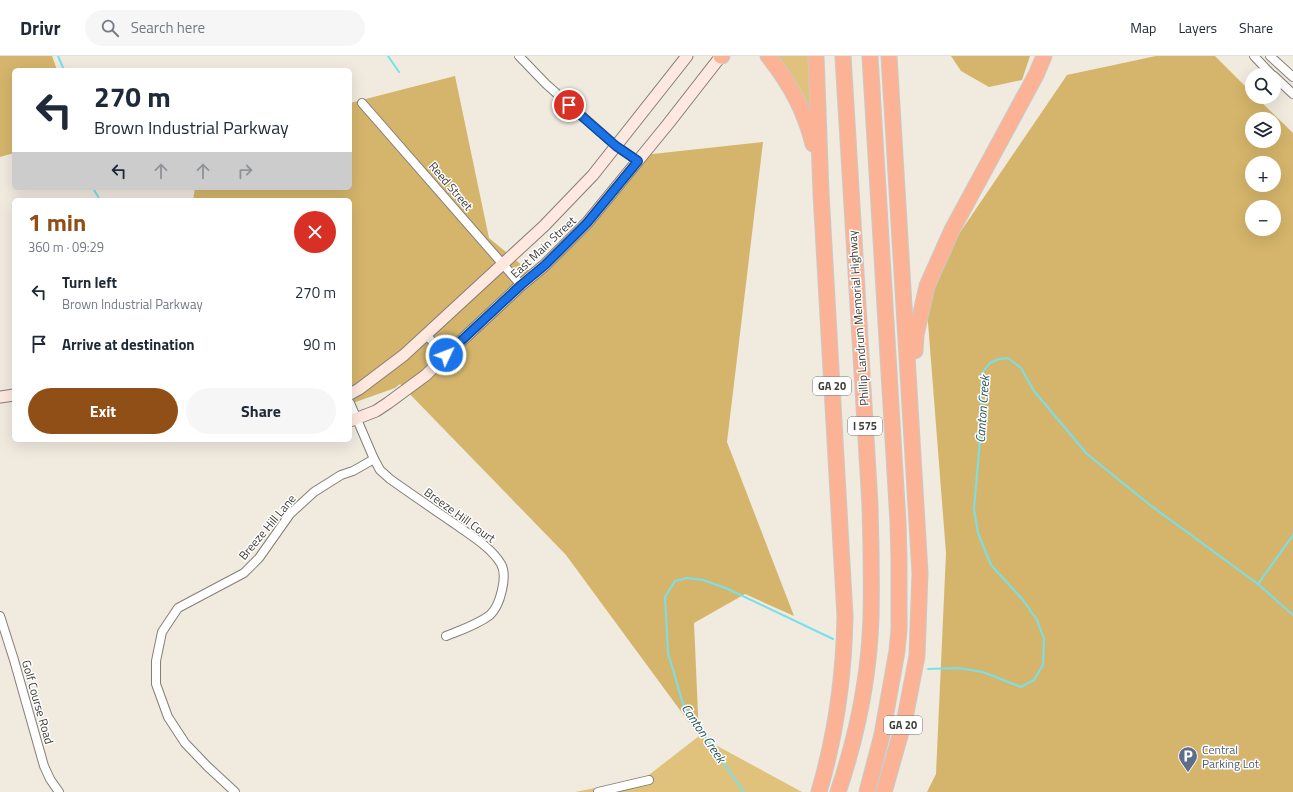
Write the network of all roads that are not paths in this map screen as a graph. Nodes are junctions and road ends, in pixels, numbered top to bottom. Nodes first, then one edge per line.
1 (519, 56) edge
2 (687, 56) edge
3 (721, 56) edge
4 (768, 56) edge
5 (816, 56) edge
6 (843, 56) edge
7 (870, 56) edge
8 (890, 56) edge
9 (1044, 56) edge
10 (1254, 56) edge
11 (1270, 56) edge
12 (1265, 68) edge
13 (1293, 77) edge
14 (1281, 83) edge
15 (1293, 94) edge
16 (362, 103) dead end
17 (616, 146) junction
18 (638, 161) junction
19 (821, 193) junction
20 (503, 264) junction
21 (521, 285) junction
22 (426, 335) junction
23 (446, 355) junction
24 (352, 393) edge
25 (12, 395) edge
26 (0, 397) edge
27 (911, 407) junction
28 (353, 420) edge
29 (374, 459) junction
30 (0, 616) edge
31 (446, 636) dead end
32 (649, 780) dead end
33 (58, 792) edge
34 (235, 792) edge
35 (598, 792) edge
36 (819, 792) edge
37 (838, 792) edge
38 (867, 792) edge
39 (884, 792) edge

1 - 17 street
2 - 17 main road, East Main Street
3 - 18 main road, East Main Street
4 - 19 highway
5 - 19 highway, GA 20
6 - 37 highway, Phillip Landrum Memorial Highway / I 575
7 - 38 highway, I 575
8 - 27 highway
9 - 27 highway, GA 20
10 - 12 street
11 - 13 street
14 - 15 street
16 - 20 street, Reed Street
17 - 18 street
17 - 20 main road, East Main Street
18 - 21 main road, East Main Street
19 - 36 highway, GA 20
20 - 21 street, Reed Street
20 - 22 main road, East Main Street
21 - 23 main road, East Main Street
22 - 23 street
22 - 24 main road, East Main Street
23 - 28 main road, East Main Street
25 - 26 main road
27 - 39 highway, GA 20
28 - 29 street, Breeze Hill Court
29 - 31 street, Breeze Hill Court
29 - 34 street, Breeze Hill Lane
30 - 33 street, Golf Course Road
32 - 35 street

